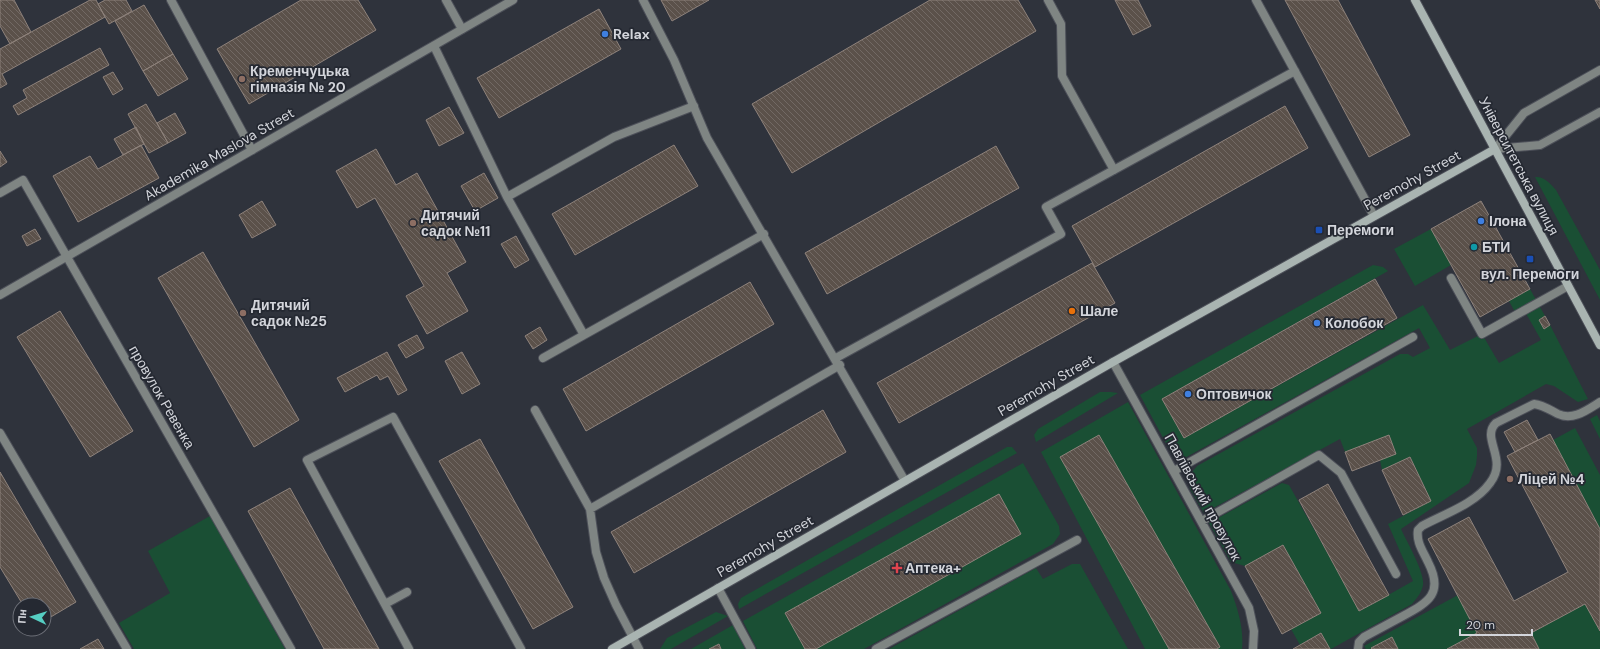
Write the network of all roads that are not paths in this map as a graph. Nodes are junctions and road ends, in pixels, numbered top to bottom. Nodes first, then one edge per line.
1 (171, 0) edge
2 (446, 0) edge
3 (513, 0) edge
4 (642, 0) edge
5 (1048, 0) edge
6 (1256, 0) edge
7 (1416, 0) edge
8 (462, 29) junction
9 (434, 46) junction
10 (1600, 70) edge
11 (1295, 71) junction
12 (694, 106) junction
13 (1600, 112) edge
14 (1495, 149) junction
15 (252, 150) junction
16 (1114, 170) junction
17 (0, 193) edge
18 (507, 197) junction
19 (1374, 216) junction
20 (764, 234) junction
21 (67, 256) junction
22 (1451, 278) dead end
23 (1568, 286) junction
24 (0, 295) edge
25 (584, 335) junction
26 (1413, 337) dead end
27 (1600, 345) edge
28 (543, 358) dead end
29 (838, 362) junction
30 (1113, 362) junction
31 (1600, 402) edge
32 (535, 410) dead end
33 (0, 433) edge
34 (1174, 471) junction
35 (905, 481) junction
36 (590, 508) junction
37 (1202, 521) junction
38 (1077, 540) dead end
39 (1396, 574) dead end
40 (718, 588) junction
41 (407, 592) dead end
42 (385, 604) junction
43 (634, 638) junction
44 (128, 649) edge
45 (291, 649) edge
46 (409, 649) edge
47 (521, 649) edge
48 (612, 649) edge
49 (639, 649) edge
50 (751, 649) edge
51 (876, 649) edge
52 (1253, 649) edge
53 (1358, 649) edge

1 - 15 street
2 - 8 street
3 - 8 street, Akademika Maslova Street
4 - 12 street
5 - 16 street
6 - 11 street
7 - 14 main road, Університетська вулиця
8 - 9 street, Akademika Maslova Street
9 - 15 street, Akademika Maslova Street
9 - 18 street
10 - 14 street, Peremohy Street
11 - 16 street
11 - 19 street
12 - 18 street
12 - 20 street
13 - 14 street, Peremohy Street
14 - 19 main road, Peremohy Street
14 - 23 main road, Університетська вулиця
15 - 21 street, Akademika Maslova Street
16 - 29 street
17 - 21 street, провулок Ревенка
18 - 25 street
19 - 30 main road, Peremohy Street
20 - 25 street
20 - 29 street
21 - 24 street, Akademika Maslova Street
21 - 45 street, провулок Ревенка
22 - 23 street
23 - 27 main road, Університетська вулиця
25 - 28 street
26 - 34 street
29 - 35 street
29 - 36 street
30 - 34 street, Павлівський провулок
30 - 35 main road, Peremohy Street
31 - 53 street
32 - 36 street
33 - 44 street
34 - 37 street, Павлівський провулок
35 - 40 main road, Peremohy Street
36 - 43 street
37 - 39 street
37 - 52 street, Павлівський провулок
38 - 51 street
40 - 43 main road, Peremohy Street
40 - 50 street
41 - 42 street
42 - 46 street
42 - 47 street
43 - 48 main road, Peremohy Street
43 - 49 street

